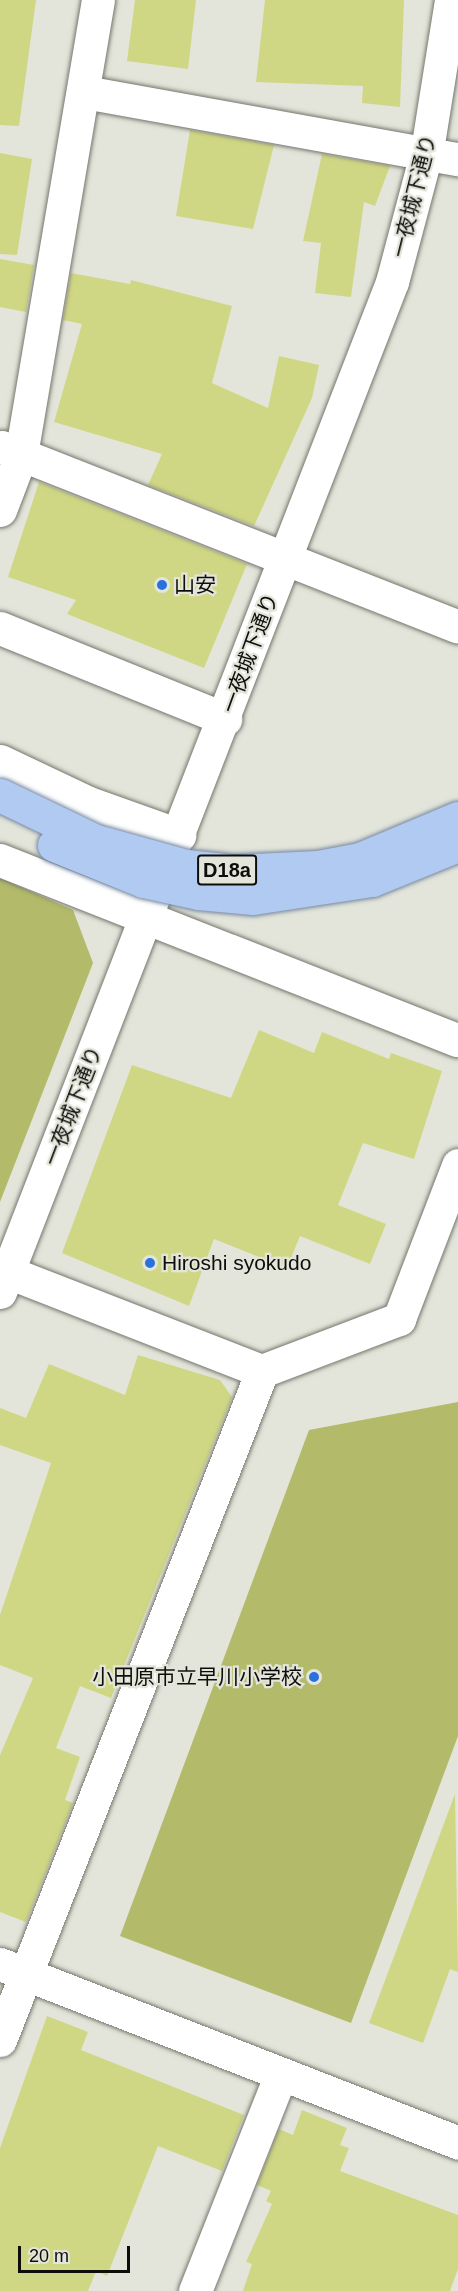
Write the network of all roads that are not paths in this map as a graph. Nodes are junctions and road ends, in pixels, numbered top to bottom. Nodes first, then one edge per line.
1 (98, 0) edge
2 (451, 0) edge
3 (84, 92) junction
4 (427, 150) junction
5 (458, 159) edge
6 (10, 451) edge
7 (0, 510) edge
8 (285, 560) junction
9 (458, 627) edge
10 (0, 628) edge
11 (225, 719) junction
12 (0, 761) edge
13 (0, 795) edge
14 (458, 819) edge
15 (0, 820) edge
16 (179, 835) junction
17 (458, 845) edge
18 (0, 860) edge
19 (147, 915) junction
20 (458, 1040) edge
21 (458, 1165) edge
22 (3, 1278) edge
23 (262, 1371) junction
24 (13, 1969) edge
25 (0, 2040) edge
26 (281, 2074) junction
27 (458, 2143) edge
28 (195, 2291) edge

1 - 3 street
2 - 4 street, 一夜城下通り
3 - 4 street
3 - 6 street
4 - 5 street
4 - 8 street, 一夜城下通り
6 - 7 street
6 - 8 street
8 - 9 street
8 - 11 street, 一夜城下通り
10 - 11 street
11 - 16 street, 一夜城下通り
12 - 16 street
13 - 14 highway, D18a, bridge
15 - 17 highway, bridge
16 - 19 street, 一夜城下通り
18 - 19 street
19 - 20 street
19 - 22 street, 一夜城下通り
21 - 23 street
22 - 23 street
23 - 24 street
24 - 25 street
24 - 26 street
26 - 27 street
26 - 28 street

